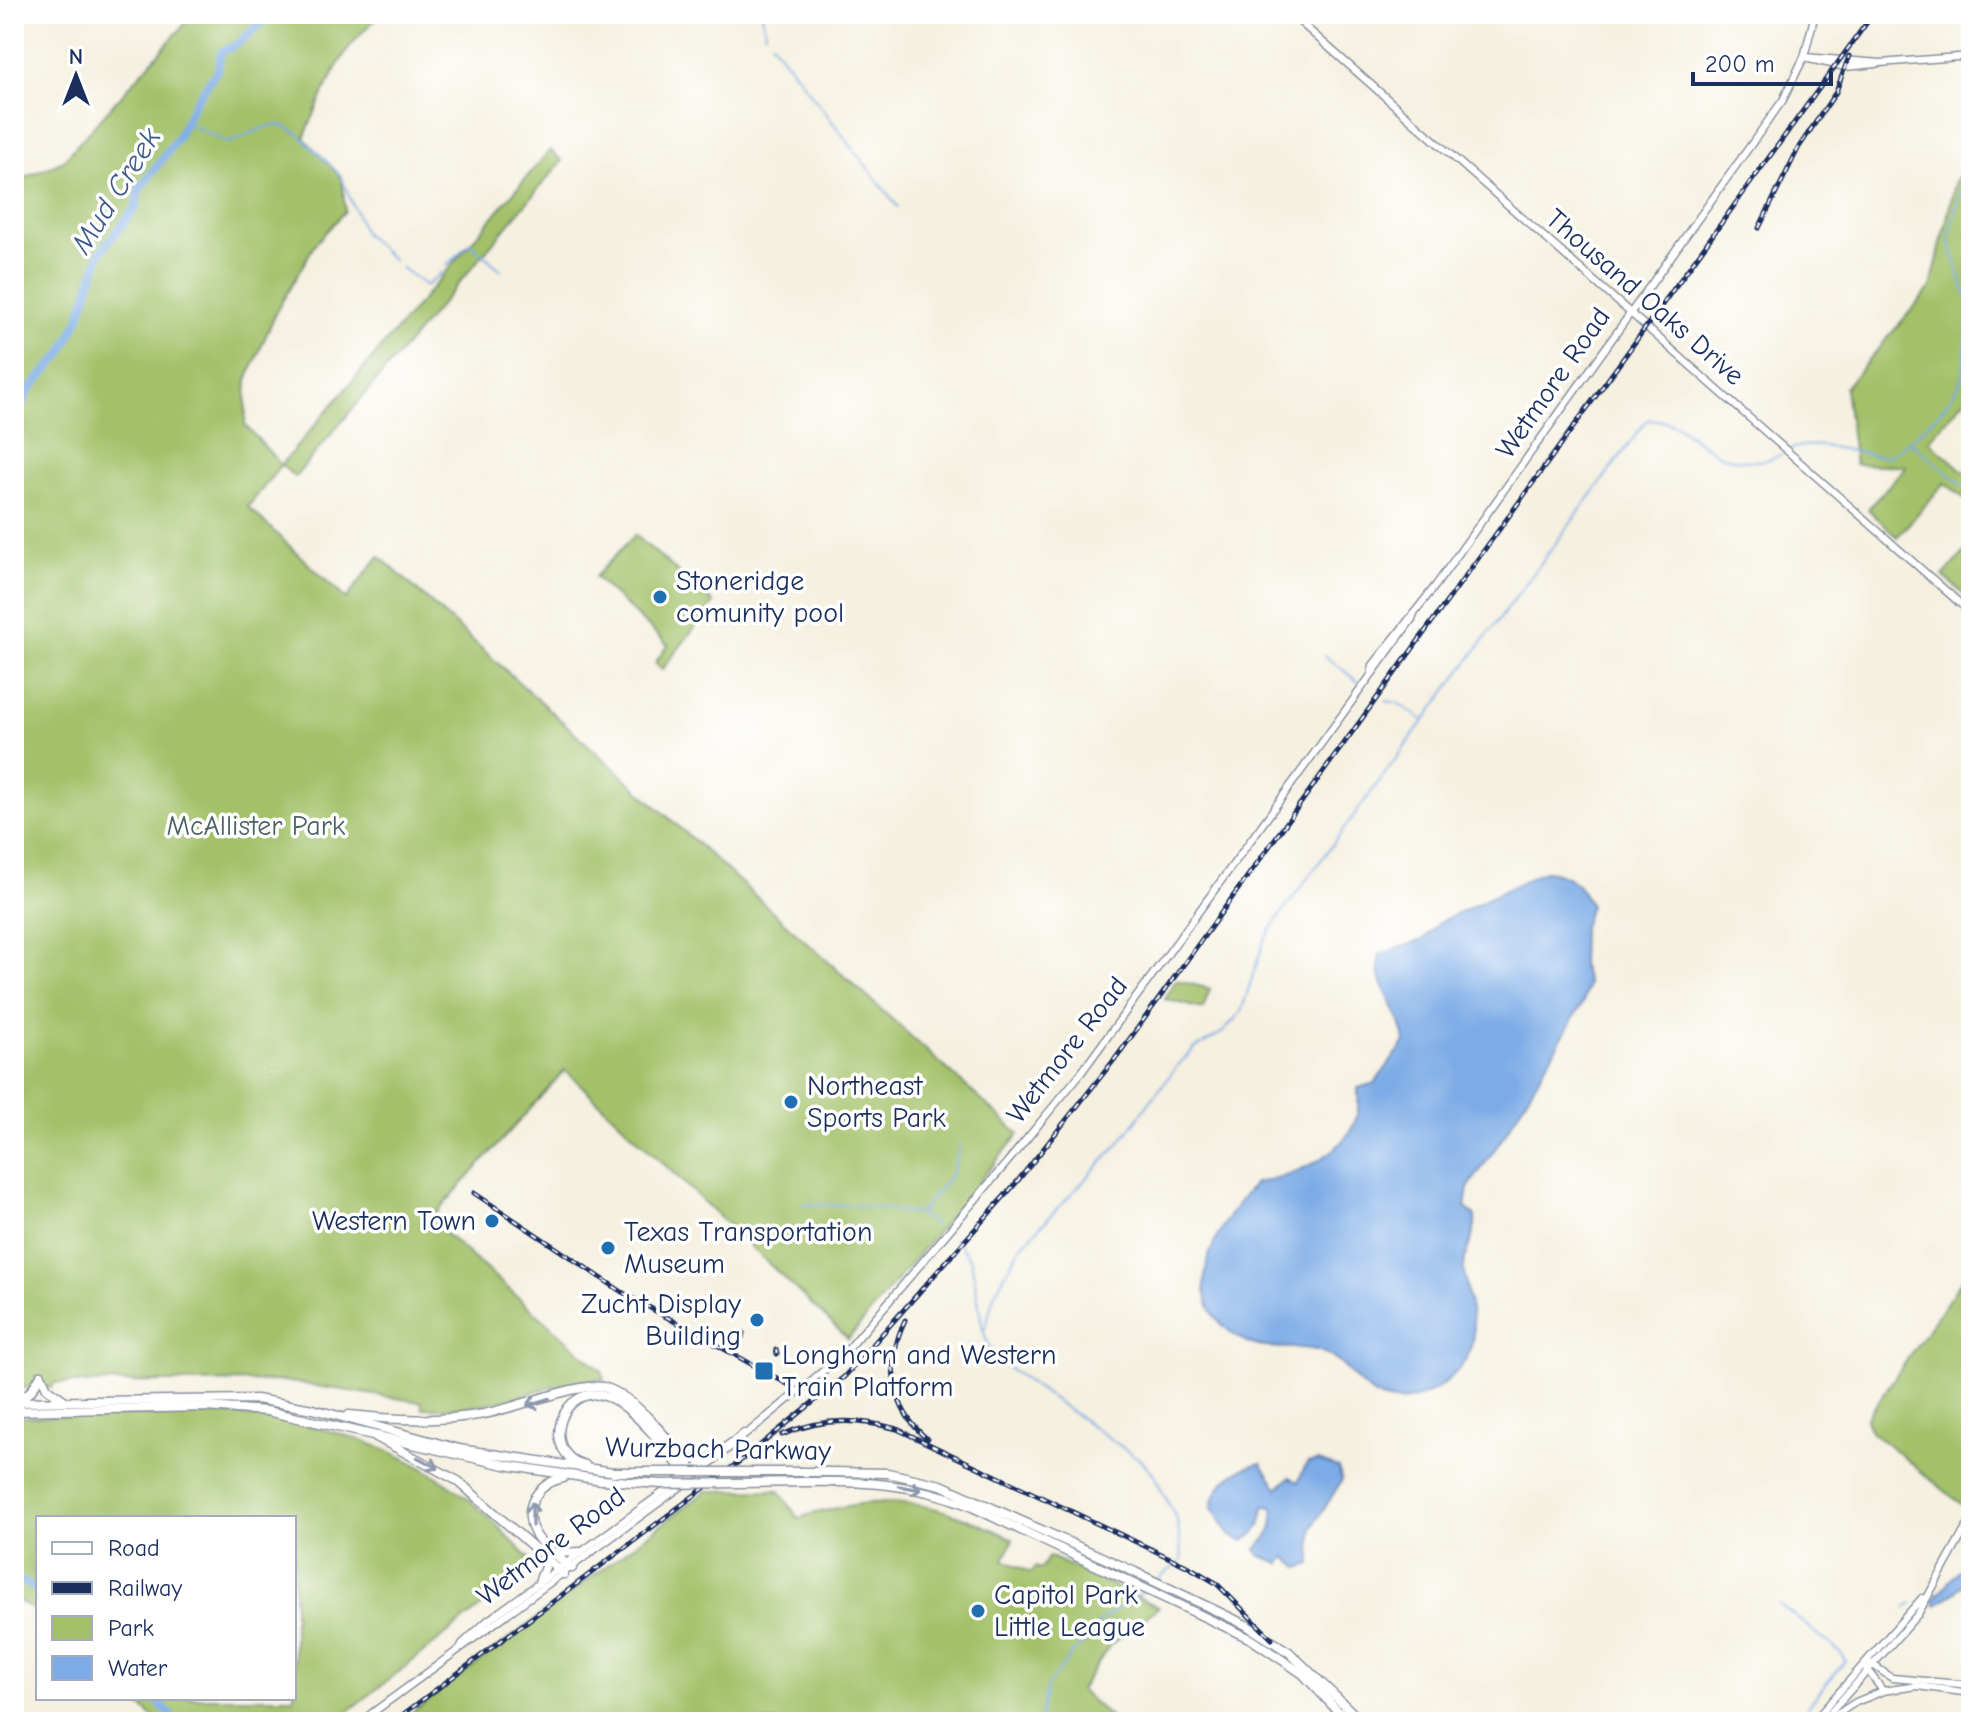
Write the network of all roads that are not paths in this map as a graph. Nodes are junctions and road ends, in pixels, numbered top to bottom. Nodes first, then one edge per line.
1 (1291, 14) edge
2 (1815, 14) edge
3 (1971, 56) edge
4 (1804, 57) junction
5 (1629, 312) junction
6 (1971, 613) edge
7 (66, 1401) junction
8 (14, 1402) edge
9 (313, 1409) junction
10 (14, 1411) edge
11 (760, 1423) junction
12 (357, 1429) junction
13 (674, 1457) junction
14 (705, 1459) junction
15 (686, 1460) junction
16 (613, 1472) junction
17 (691, 1474) junction
18 (572, 1476) junction
19 (671, 1485) junction
20 (1971, 1519) edge
21 (541, 1552) junction
22 (580, 1552) junction
23 (554, 1553) junction
24 (565, 1568) junction
25 (1131, 1576) junction
26 (539, 1582) junction
27 (450, 1654) junction
28 (1868, 1665) junction
29 (1971, 1685) edge
30 (1883, 1691) junction
31 (1971, 1693) edge
32 (1361, 1721) edge
33 (360, 1722) edge
34 (1348, 1722) edge
35 (1813, 1722) edge
36 (1824, 1722) edge

1 - 5 main road, Thousand Oaks Drive
2 - 4 main road, Wetmore Road
3 - 4 main road
4 - 5 main road, Wetmore Road
5 - 6 main road, Thousand Oaks Drive
5 - 11 main road, Wetmore Road
7 - 8 highway, Wurzbach Parkway
7 - 8 highway
7 - 9 highway, Wurzbach Parkway
15 -> 9 highway
9 - 16 highway, Wurzbach Parkway
10 - 12 highway, Wurzbach Parkway
11 - 14 main road, Wetmore Road
11 - 17 main road, Wetmore Road
12 - 18 highway, Wurzbach Parkway
12 -> 21 highway
13 - 16 highway
13 - 17 highway
13 - 19 highway
14 - 15 highway
14 - 17 main road, Wetmore Road
15 - 17 highway
16 - 25 highway, Wurzbach Parkway, bridge
17 - 19 main road, Wetmore Road
17 - 24 main road, Wetmore Road
23 -> 18 highway
18 -> 25 highway, Wurzbach Parkway, bridge
19 - 22 main road, Wetmore Road
20 - 28 main road
21 - 24 highway
21 - 26 highway
22 - 23 highway
22 - 24 main road, Wetmore Road
23 - 24 highway
24 - 26 main road, Wetmore Road
24 - 27 main road, Wetmore Road
25 - 32 highway, Wurzbach Parkway
25 - 34 highway, Wurzbach Parkway
26 - 27 main road, Wetmore Road
27 - 33 main road, Wetmore Road
28 - 29 main road
28 - 30 main road
28 - 35 main road
28 - 36 main road
30 - 31 main road
30 - 36 main road

